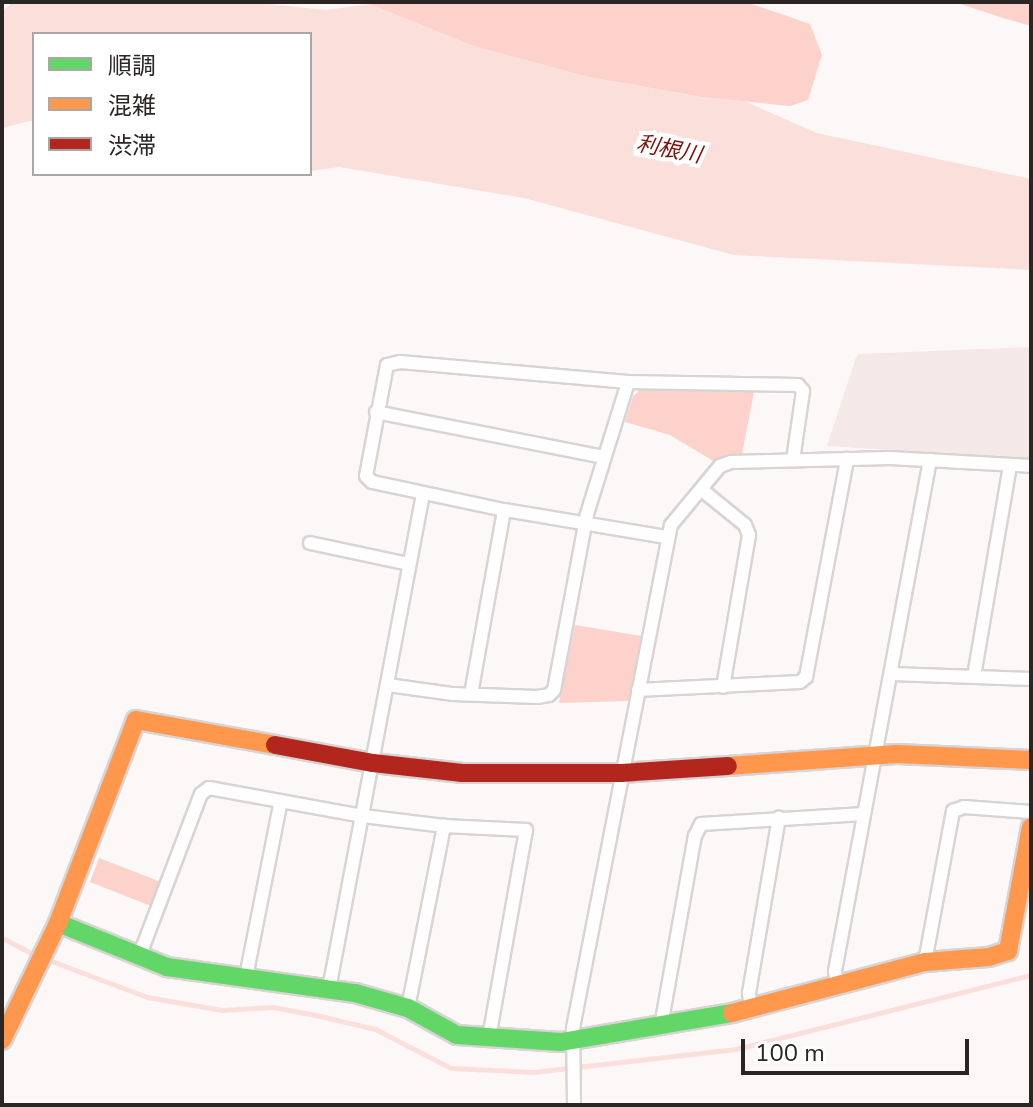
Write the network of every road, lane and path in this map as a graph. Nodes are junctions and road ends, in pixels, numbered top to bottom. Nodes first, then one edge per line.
1 (628, 382) junction
2 (376, 412) junction
3 (604, 457) junction
4 (847, 459) junction
5 (793, 460) junction
6 (930, 460) junction
7 (1010, 465) junction
8 (1031, 466) edge
9 (702, 490) junction
10 (423, 494) junction
11 (504, 510) junction
12 (585, 525) junction
13 (666, 537) junction
14 (310, 543) dead end
15 (409, 564) junction
16 (892, 674) junction
17 (974, 676) junction
18 (1031, 679) edge
19 (388, 685) junction
20 (723, 687) junction
21 (638, 690) junction
22 (471, 694) junction
23 (875, 755) junction
24 (1031, 760) edge
25 (373, 763) junction
26 (621, 773) junction
27 (281, 801) junction
28 (1031, 812) edge
29 (864, 814) junction
30 (363, 816) junction
31 (779, 818) junction
32 (444, 826) junction
33 (1031, 827) edge
34 (54, 932) junction
35 (139, 957) junction
36 (925, 962) junction
37 (246, 977) junction
38 (837, 984) junction
39 (329, 989) junction
40 (408, 1008) junction
41 (751, 1008) junction
42 (661, 1026) junction
43 (489, 1037) junction
44 (2, 1040) edge
45 (572, 1048) junction
46 (574, 1105) edge

1 - 2 street
1 - 3 street
1 - 5 street
2 - 3 street
2 - 10 street
3 - 12 street
4 - 5 street
4 - 6 street
4 - 20 street
5 - 9 street
6 - 7 street
6 - 16 street
7 - 8 street
7 - 17 street
9 - 13 street
9 - 20 street
10 - 11 street
10 - 15 street
11 - 12 street
11 - 22 street
12 - 13 street
12 - 22 street
13 - 21 street
14 - 15 street
15 - 19 street
16 - 17 street
16 - 23 street
17 - 18 street
19 - 22 street
19 - 25 street
20 - 21 street
21 - 26 street
23 - 24 street
23 - 26 street
23 - 29 street
25 - 26 street
25 - 30 street
25 - 34 street
26 - 45 street
27 - 30 street
27 - 35 street
27 - 37 street
28 - 36 street
29 - 31 street
29 - 38 street
30 - 32 street
30 - 39 street
31 - 41 street
31 - 42 street
32 - 40 street
32 - 43 street
33 - 36 street
34 - 35 street
34 - 44 street
35 - 37 street
36 - 38 street
37 - 39 street
38 - 41 street
39 - 40 street
40 - 43 street
41 - 42 street
42 - 45 street
43 - 45 street
45 - 46 street

